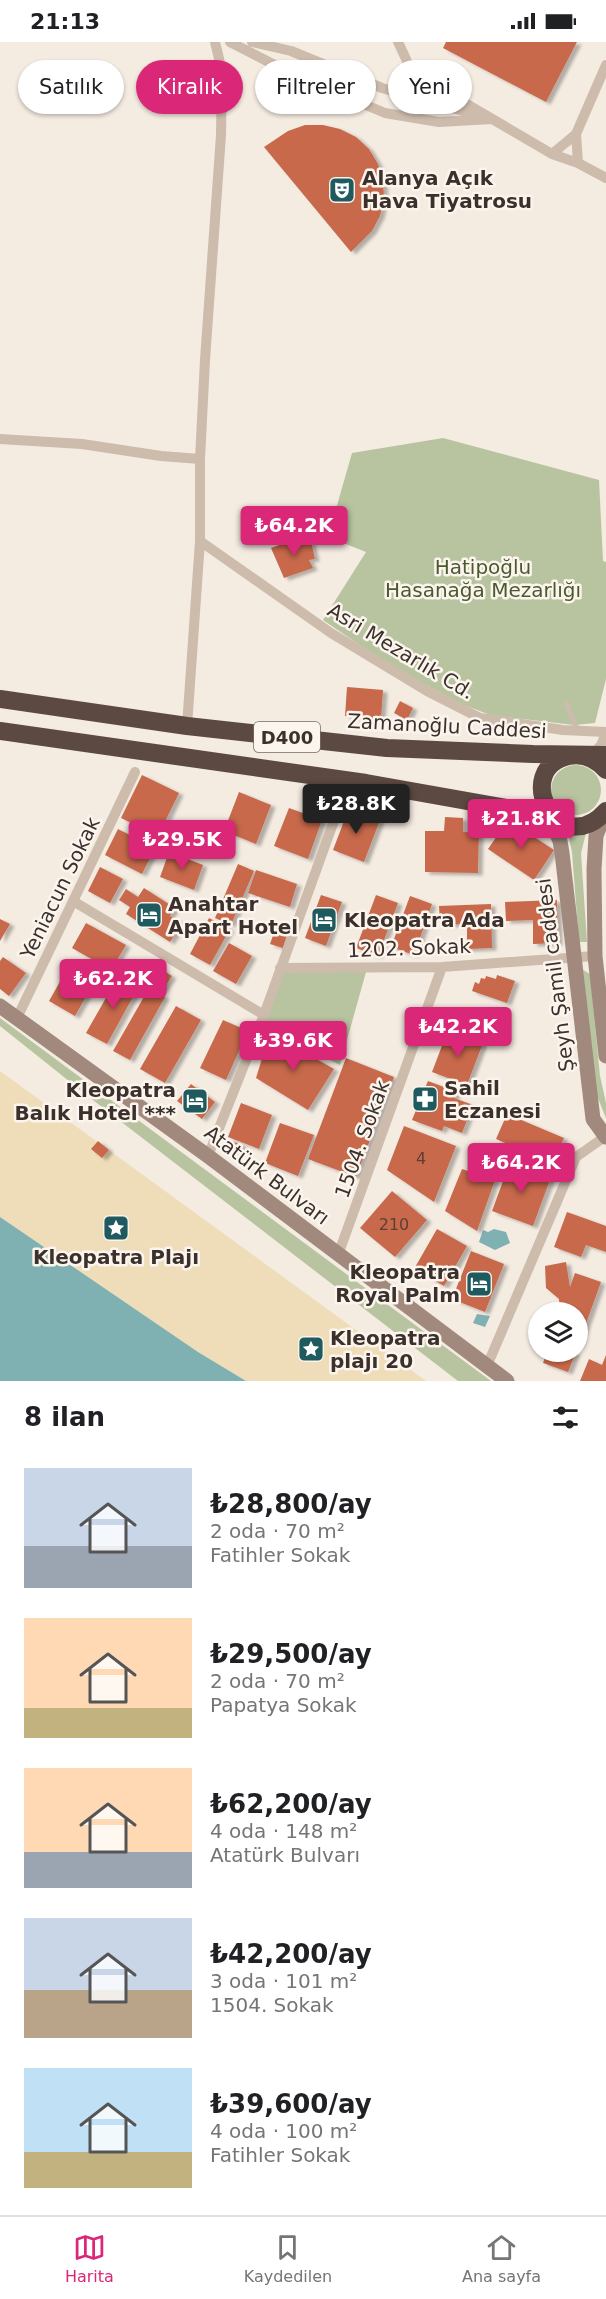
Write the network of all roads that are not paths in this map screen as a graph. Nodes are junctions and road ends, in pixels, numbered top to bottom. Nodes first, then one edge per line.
1 (215, 42) edge
2 (230, 42) edge
3 (252, 42) edge
4 (398, 42) edge
5 (606, 65) edge
6 (492, 119) junction
7 (576, 134) junction
8 (552, 154) junction
9 (578, 163) junction
10 (606, 178) edge
11 (0, 439) edge
12 (200, 459) junction
13 (200, 541) junction
14 (0, 699) edge
15 (566, 703) dead end
16 (187, 726) junction
17 (578, 730) junction
18 (0, 731) edge
19 (606, 733) edge
20 (591, 755) edge
21 (606, 770) edge
22 (135, 772) dead end
23 (339, 804) dead end
24 (553, 817) junction
25 (601, 819) edge
26 (74, 901) junction
27 (601, 956) edge
28 (574, 957) junction
29 (442, 967) junction
30 (280, 968) junction
31 (0, 1006) edge
32 (264, 1015) junction
33 (17, 1018) junction
34 (606, 1056) edge
35 (606, 1137) edge
36 (208, 1156) junction
37 (338, 1256) junction
38 (487, 1366) junction
39 (507, 1381) edge

1 - 12 street
2 - 6 street
3 - 6 street
4 - 6 street
5 - 7 street
6 - 8 street
7 - 8 street
7 - 9 street
8 - 9 street
9 - 10 street
11 - 12 street
12 - 13 street
13 - 16 street
13 - 17 street, Asri Mezarlık Cd.
14 - 16 highway, Zamanoğlu Caddesi / D400
15 - 17 lane
16 - 20 highway, Zamanoğlu Caddesi / D400
17 - 19 street, Asri Mezarlık Cd.
18 - 24 highway, D400
19 - 20 street
20 - 21 highway, Zamanoğlu Caddesi
20 - 24 highway
22 - 26 street, Yeniacun Sokak
23 - 30 street
24 - 25 highway
24 - 28 street, Şeyh Şamil caddesi
25 - 27 street, Şeyh Şamil caddesi
26 - 32 street
26 - 33 street, Yeniacun Sokak
27 - 28 street, 1202. Sokak
27 - 34 street, Şeyh Şamil caddesi
28 - 29 street, 1202. Sokak
28 - 35 street, Şeyh Şamil caddesi
29 - 30 street, 1202. Sokak
29 - 37 street, 1504. Sokak
30 - 32 street
31 - 33 street, Atatürk Bulvarı
32 - 36 street
33 - 36 street, Atatürk Bulvarı
35 - 38 street
36 - 37 street, Atatürk Bulvarı
37 - 38 street, Atatürk Bulvarı
38 - 39 street, Atatürk Bulvarı

